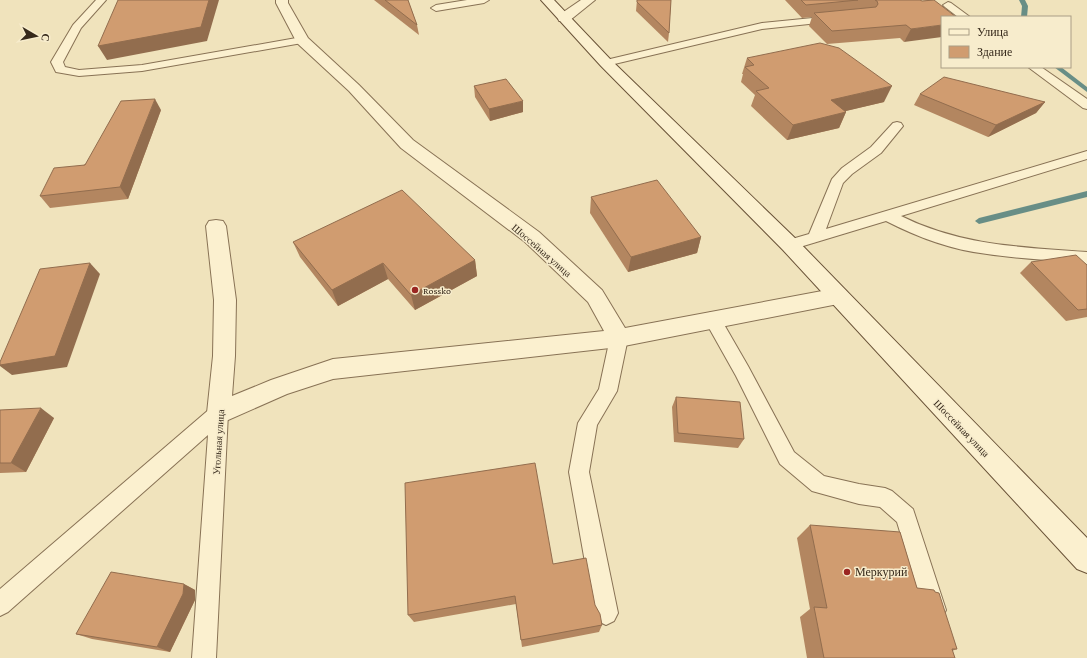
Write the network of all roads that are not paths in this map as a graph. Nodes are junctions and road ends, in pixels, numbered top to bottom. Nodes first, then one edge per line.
1 (101, 0) edge
2 (282, 0) edge
3 (484, 0) edge
4 (547, 0) edge
5 (589, 0) edge
6 (948, 5) dead end
7 (436, 8) dead end
8 (964, 16) edge
9 (564, 18) junction
10 (844, 18) edge
11 (302, 40) junction
12 (606, 63) junction
13 (1035, 68) edge
14 (1087, 105) edge
15 (897, 126) dead end
16 (1087, 155) edge
17 (886, 216) junction
18 (216, 226) dead end
19 (815, 238) junction
20 (790, 245) junction
21 (1087, 258) edge
22 (838, 296) junction
23 (712, 319) junction
24 (619, 338) junction
25 (219, 413) junction
26 (1087, 559) edge
27 (0, 604) edge
28 (606, 613) dead end
29 (939, 628) edge
30 (204, 658) edge

1 - 11 lane
2 - 11 street, Шоссейная улица
3 - 7 lane
4 - 9 street, Шоссейная улица
5 - 9 street
6 - 8 lane
9 - 12 street, Шоссейная улица
10 - 12 lane
11 - 24 street, Шоссейная улица
12 - 20 street, Шоссейная улица
13 - 14 lane
15 - 19 lane
16 - 17 lane
17 - 19 lane
17 - 21 lane
18 - 25 street, Угольная улица
19 - 20 lane
20 - 22 street, Шоссейная улица
22 - 23 street
22 - 26 street, Шоссейная улица
23 - 24 street
23 - 29 lane
24 - 25 street
24 - 28 lane
25 - 27 lane
25 - 30 lane, Угольная улица

